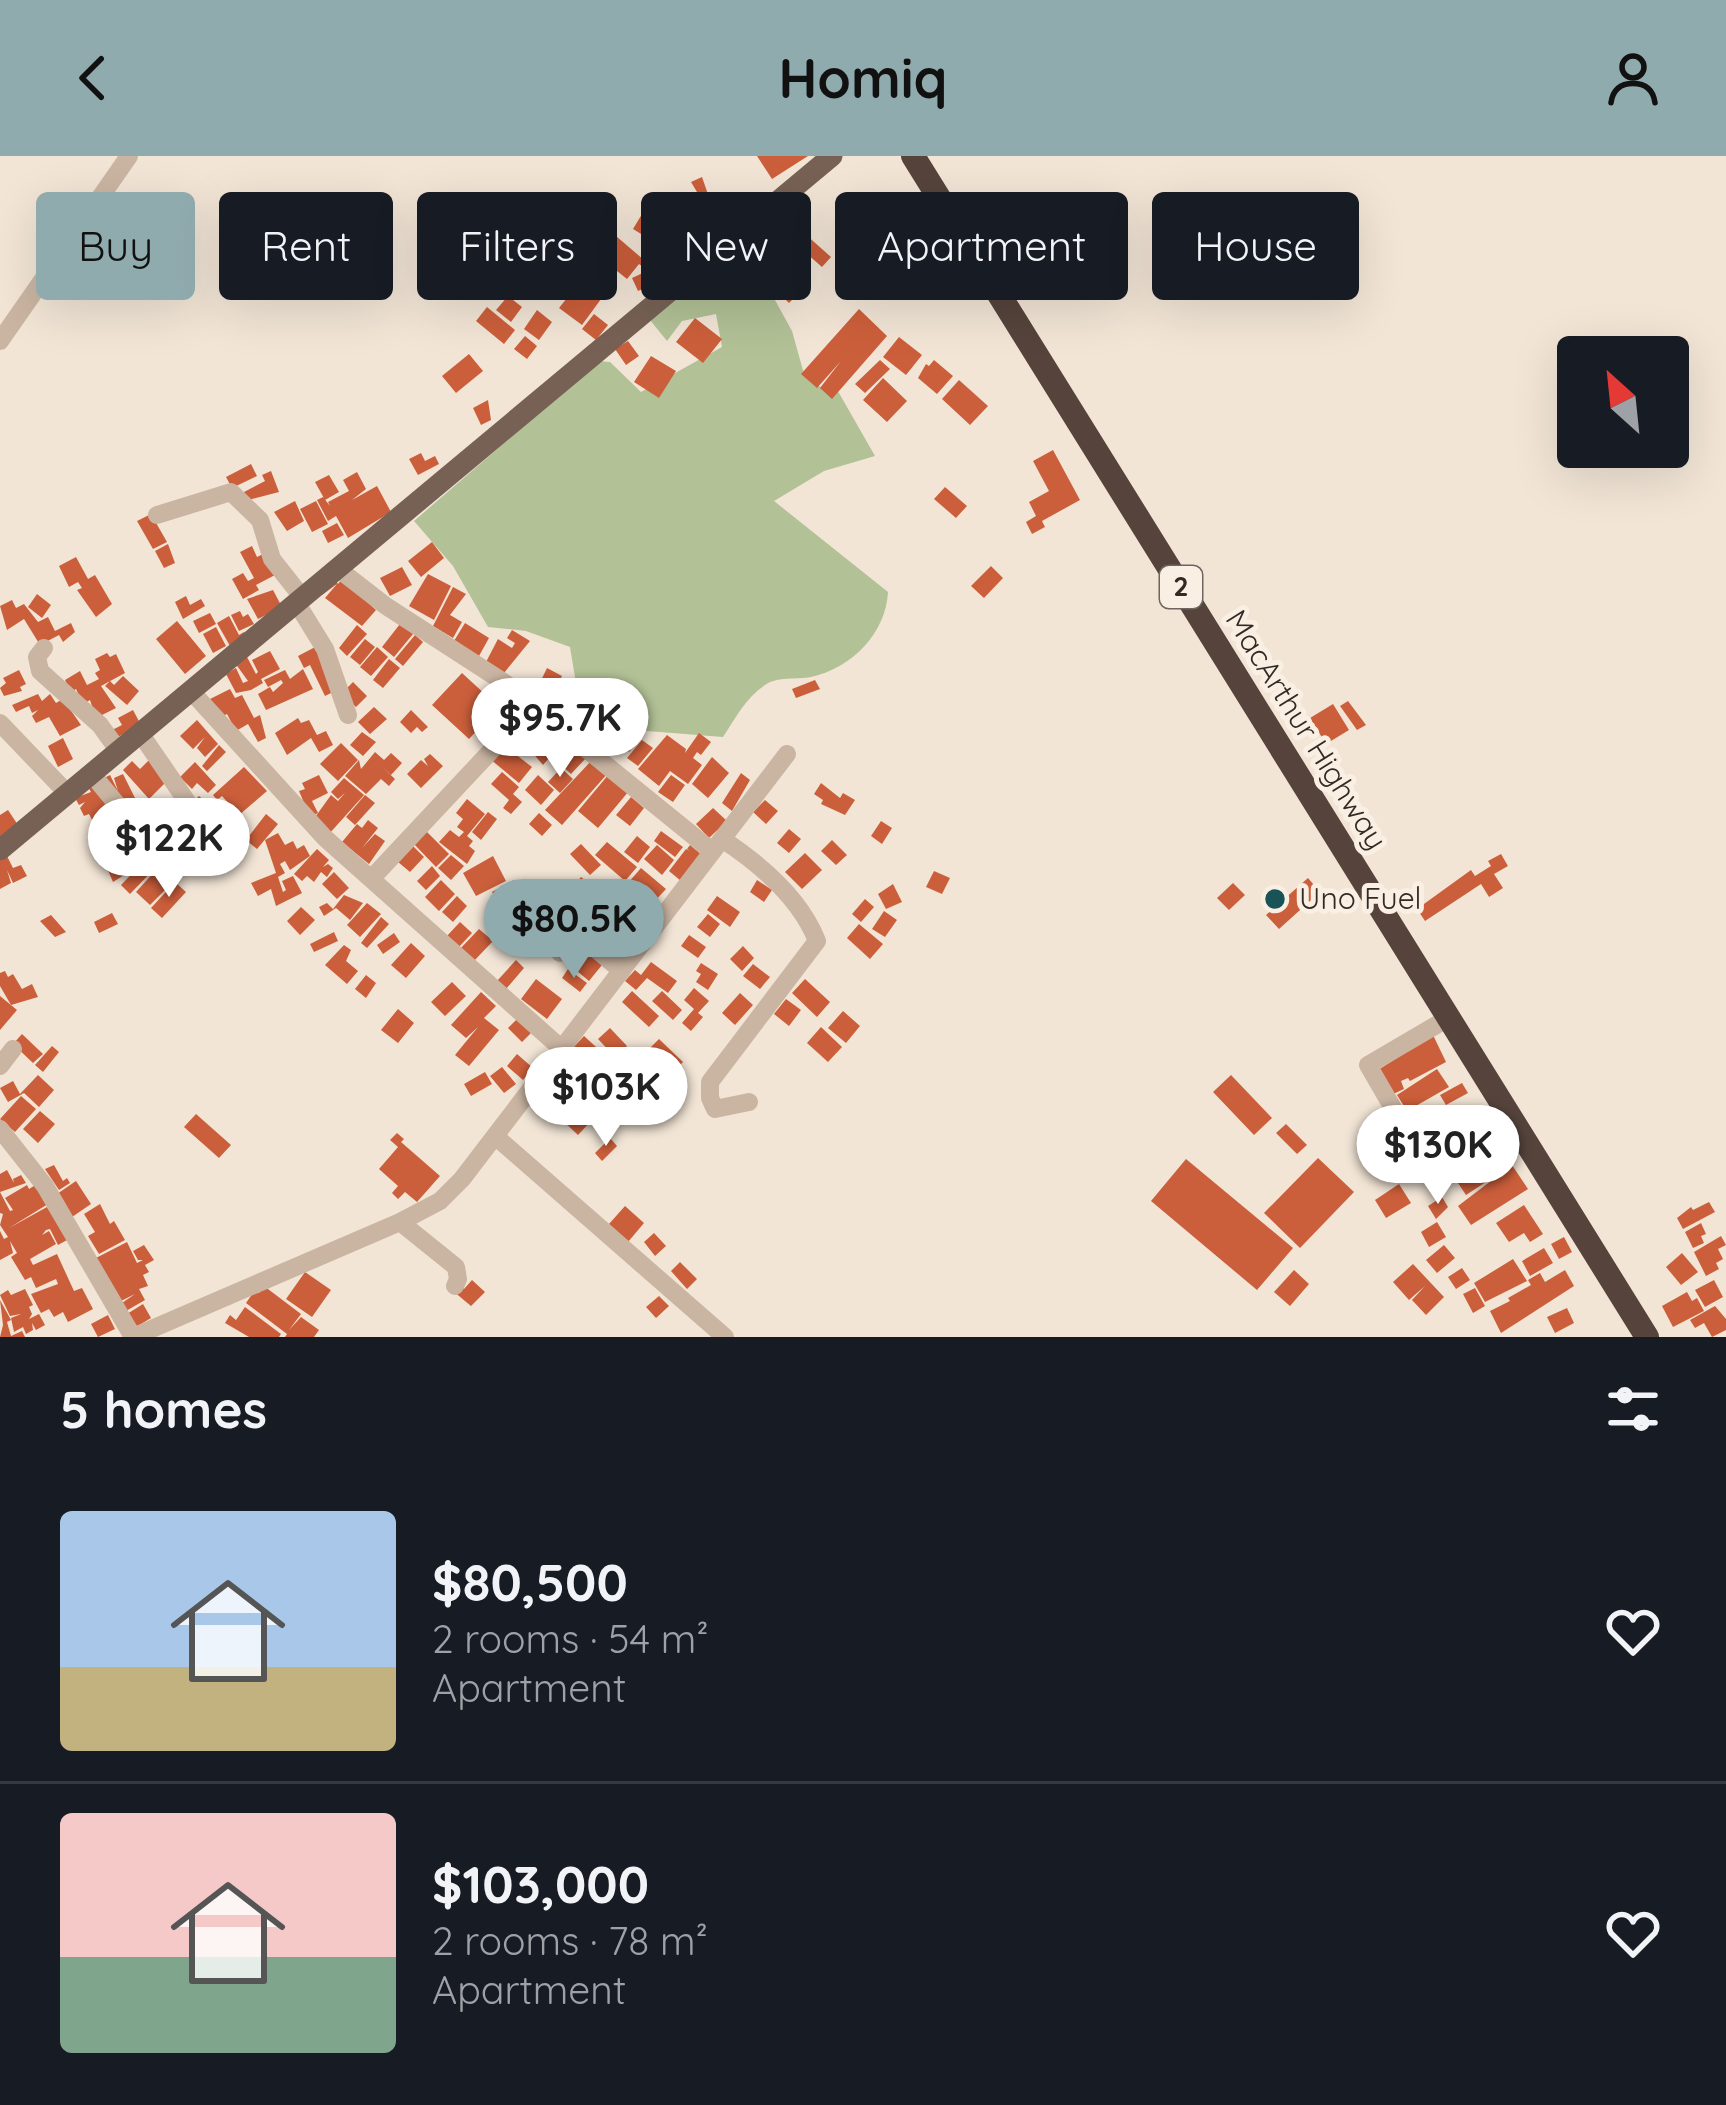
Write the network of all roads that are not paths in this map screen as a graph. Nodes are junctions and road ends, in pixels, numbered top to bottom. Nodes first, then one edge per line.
1 (129, 156) edge
2 (832, 156) edge
3 (913, 156) edge
4 (0, 341) edge
5 (157, 515) dead end
6 (337, 568) junction
7 (299, 600) junction
8 (44, 648) dead end
9 (191, 691) junction
10 (533, 706) junction
11 (349, 715) dead end
12 (0, 723) edge
13 (140, 733) junction
14 (118, 751) junction
15 (787, 754) dead end
16 (91, 773) junction
17 (68, 794) junction
18 (188, 803) dead end
19 (717, 845) junction
20 (0, 850) edge
21 (164, 861) dead end
22 (371, 880) junction
23 (577, 933) junction
24 (646, 939) junction
25 (560, 953) dead end
26 (622, 971) junction
27 (1450, 1017) junction
28 (13, 1049) dead end
29 (562, 1050) junction
30 (0, 1066) edge
31 (748, 1102) dead end
32 (1397, 1115) dead end
33 (0, 1129) edge
34 (495, 1136) junction
35 (400, 1222) junction
36 (455, 1286) dead end
37 (181, 1328) edge
38 (133, 1337) edge
39 (725, 1337) edge
40 (1646, 1337) edge

1 - 4 street
2 - 6 main road
3 - 27 highway, MacArthur Highway / 2
5 - 7 street
6 - 7 main road
6 - 10 street
7 - 9 main road
7 - 11 street
8 - 14 street
9 - 13 main road
9 - 22 street
10 - 19 street
10 - 22 street
12 - 17 street
13 - 14 main road
13 - 18 street
14 - 16 main road
15 - 19 street
16 - 17 main road
16 - 21 street
17 - 20 main road
19 - 24 street
19 - 31 street
22 - 29 street
23 - 24 street
23 - 25 street
23 - 26 street
24 - 26 street
26 - 29 street
27 - 32 street
27 - 40 highway, MacArthur Highway / 2
28 - 30 street
29 - 34 street
33 - 38 street
34 - 35 street
34 - 39 street
35 - 36 street
35 - 37 street
37 - 38 street

